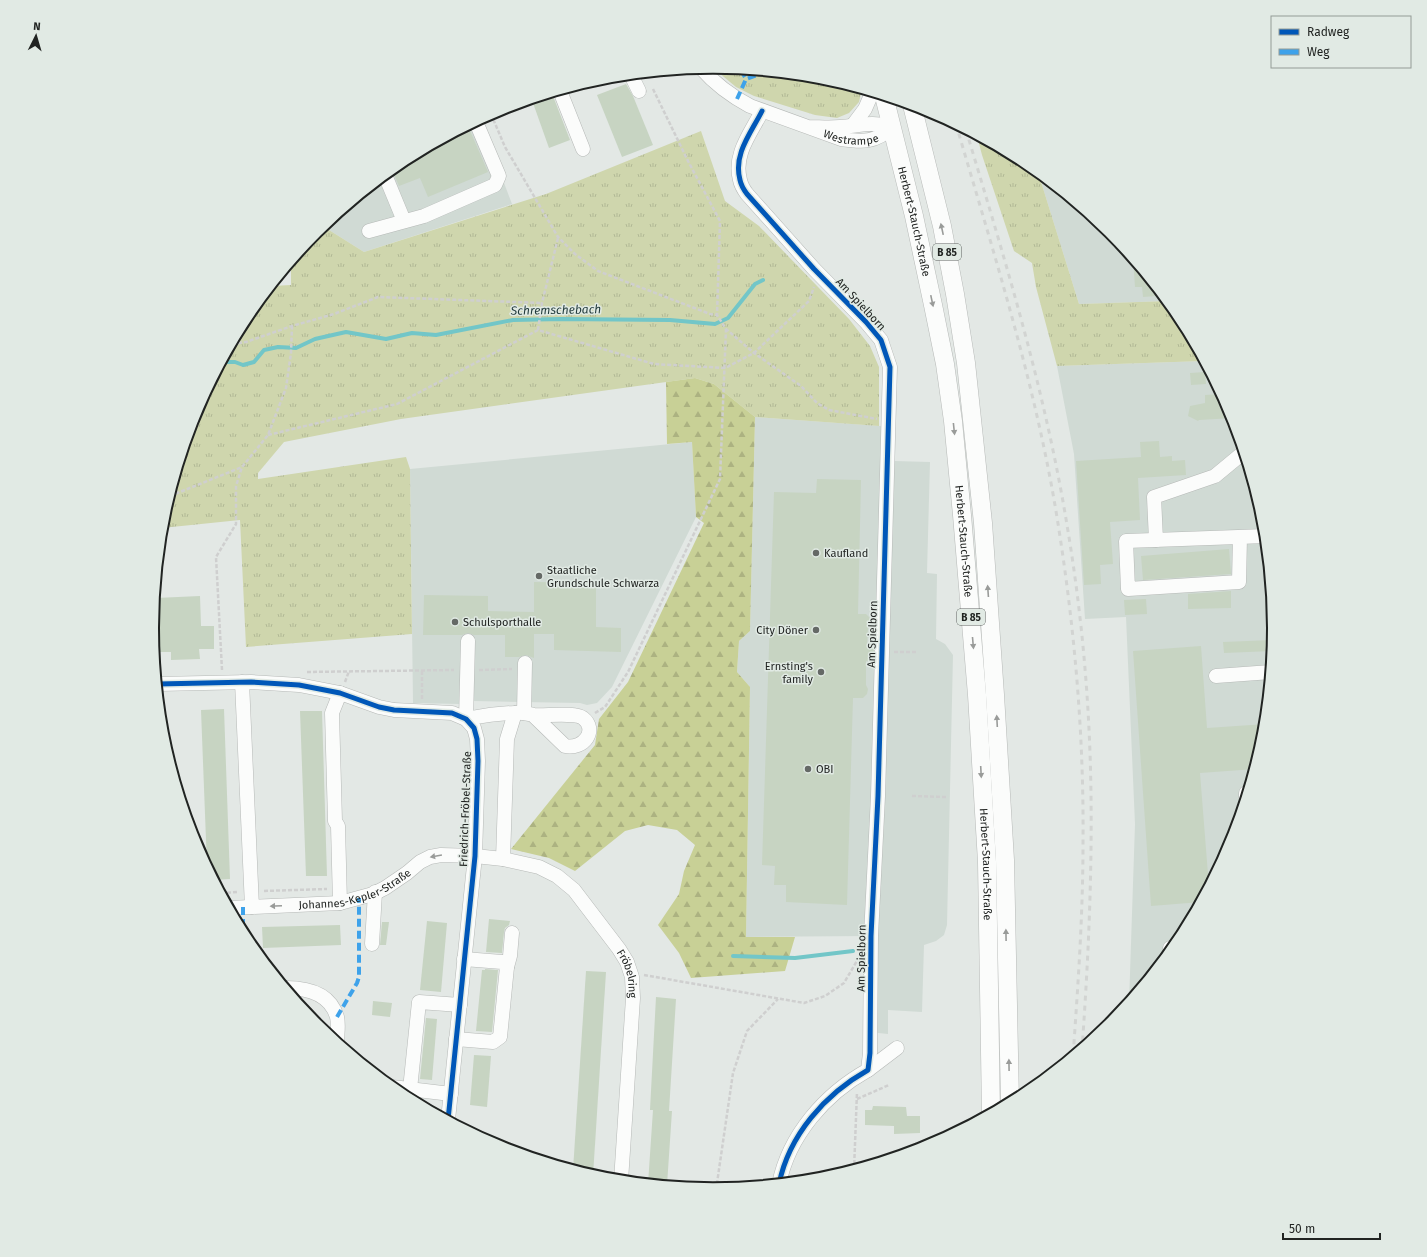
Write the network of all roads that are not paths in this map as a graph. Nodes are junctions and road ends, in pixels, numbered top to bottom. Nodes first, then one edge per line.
1 (707, 74) edge
2 (636, 80) edge
3 (646, 89) road end
4 (562, 95) edge
5 (870, 97) edge
6 (885, 101) edge
7 (907, 109) edge
8 (762, 111) junction
9 (913, 111) edge
10 (853, 125) junction
11 (478, 126) edge
12 (808, 127) junction
13 (892, 127) junction
14 (922, 142) junction
15 (583, 149) dead end
16 (387, 180) edge
17 (404, 221) junction
18 (369, 231) dead end
19 (1240, 455) edge
20 (1260, 536) edge
21 (1240, 537) junction
22 (1156, 540) junction
23 (468, 641) dead end
24 (525, 666) road end
25 (1266, 672) edge
26 (1216, 676) dead end
27 (242, 682) junction
28 (162, 684) edge
29 (340, 693) junction
30 (524, 713) junction
31 (466, 719) junction
32 (475, 856) junction
33 (503, 859) junction
34 (375, 892) junction
35 (340, 903) junction
36 (252, 907) junction
37 (234, 908) edge
38 (512, 933) dead end
39 (372, 944) dead end
40 (464, 959) junction
41 (506, 967) junction
42 (292, 988) edge
43 (460, 1006) junction
44 (337, 1035) edge
45 (456, 1039) junction
46 (897, 1048) dead end
47 (863, 1073) junction
48 (410, 1094) edge
49 (412, 1094) edge
50 (451, 1094) junction
51 (1010, 1097) edge
52 (991, 1109) edge
53 (449, 1116) edge
54 (621, 1175) edge
55 (781, 1179) edge

1 - 8 street, Westrampe
2 - 3 street
4 - 15 street
5 - 10 street
6 - 13 main road, Herbert-Stauch-Straße / B 85
7 - 13 main road
8 - 12 street, Westrampe
8 - 47 street, Am Spielborn
9 - 14 main road, Herbert-Stauch-Straße / B 85
10 - 12 street, Westrampe
10 - 13 street, Westrampe
11 - 17 street
12 - 13 street, Westrampe
13 - 14 main road
13 -> 52 main road, Herbert-Stauch-Straße / B 85
51 -> 14 main road, Herbert-Stauch-Straße / B 85
16 - 17 street
17 - 18 street
19 - 22 street
20 - 21 street
21 - 22 street
21 - 22 street
23 - 31 street
24 - 30 street
25 - 26 street
27 - 28 street
27 - 29 street
27 - 36 street
29 - 31 street
29 - 35 street
30 - 30 street
30 - 31 street
30 - 33 street
31 - 32 street, Friedrich-Fröbel-Straße
32 - 33 street, Fröbelring
32 -> 34 street, Johannes-Kepler-Straße
32 - 40 street, Friedrich-Fröbel-Straße
33 - 54 street, Fröbelring
34 - 35 street, Johannes-Kepler-Straße
34 - 39 street
35 -> 36 street, Johannes-Kepler-Straße
36 - 37 street, Johannes-Kepler-Straße
38 - 41 street
40 - 41 street
40 - 43 street, Friedrich-Fröbel-Straße
41 - 45 street
42 - 44 street
43 - 45 street, Friedrich-Fröbel-Straße
43 - 48 street
45 - 50 street, Friedrich-Fröbel-Straße
46 - 47 street
47 - 55 street
49 - 50 street
50 - 53 street, Friedrich-Fröbel-Straße

